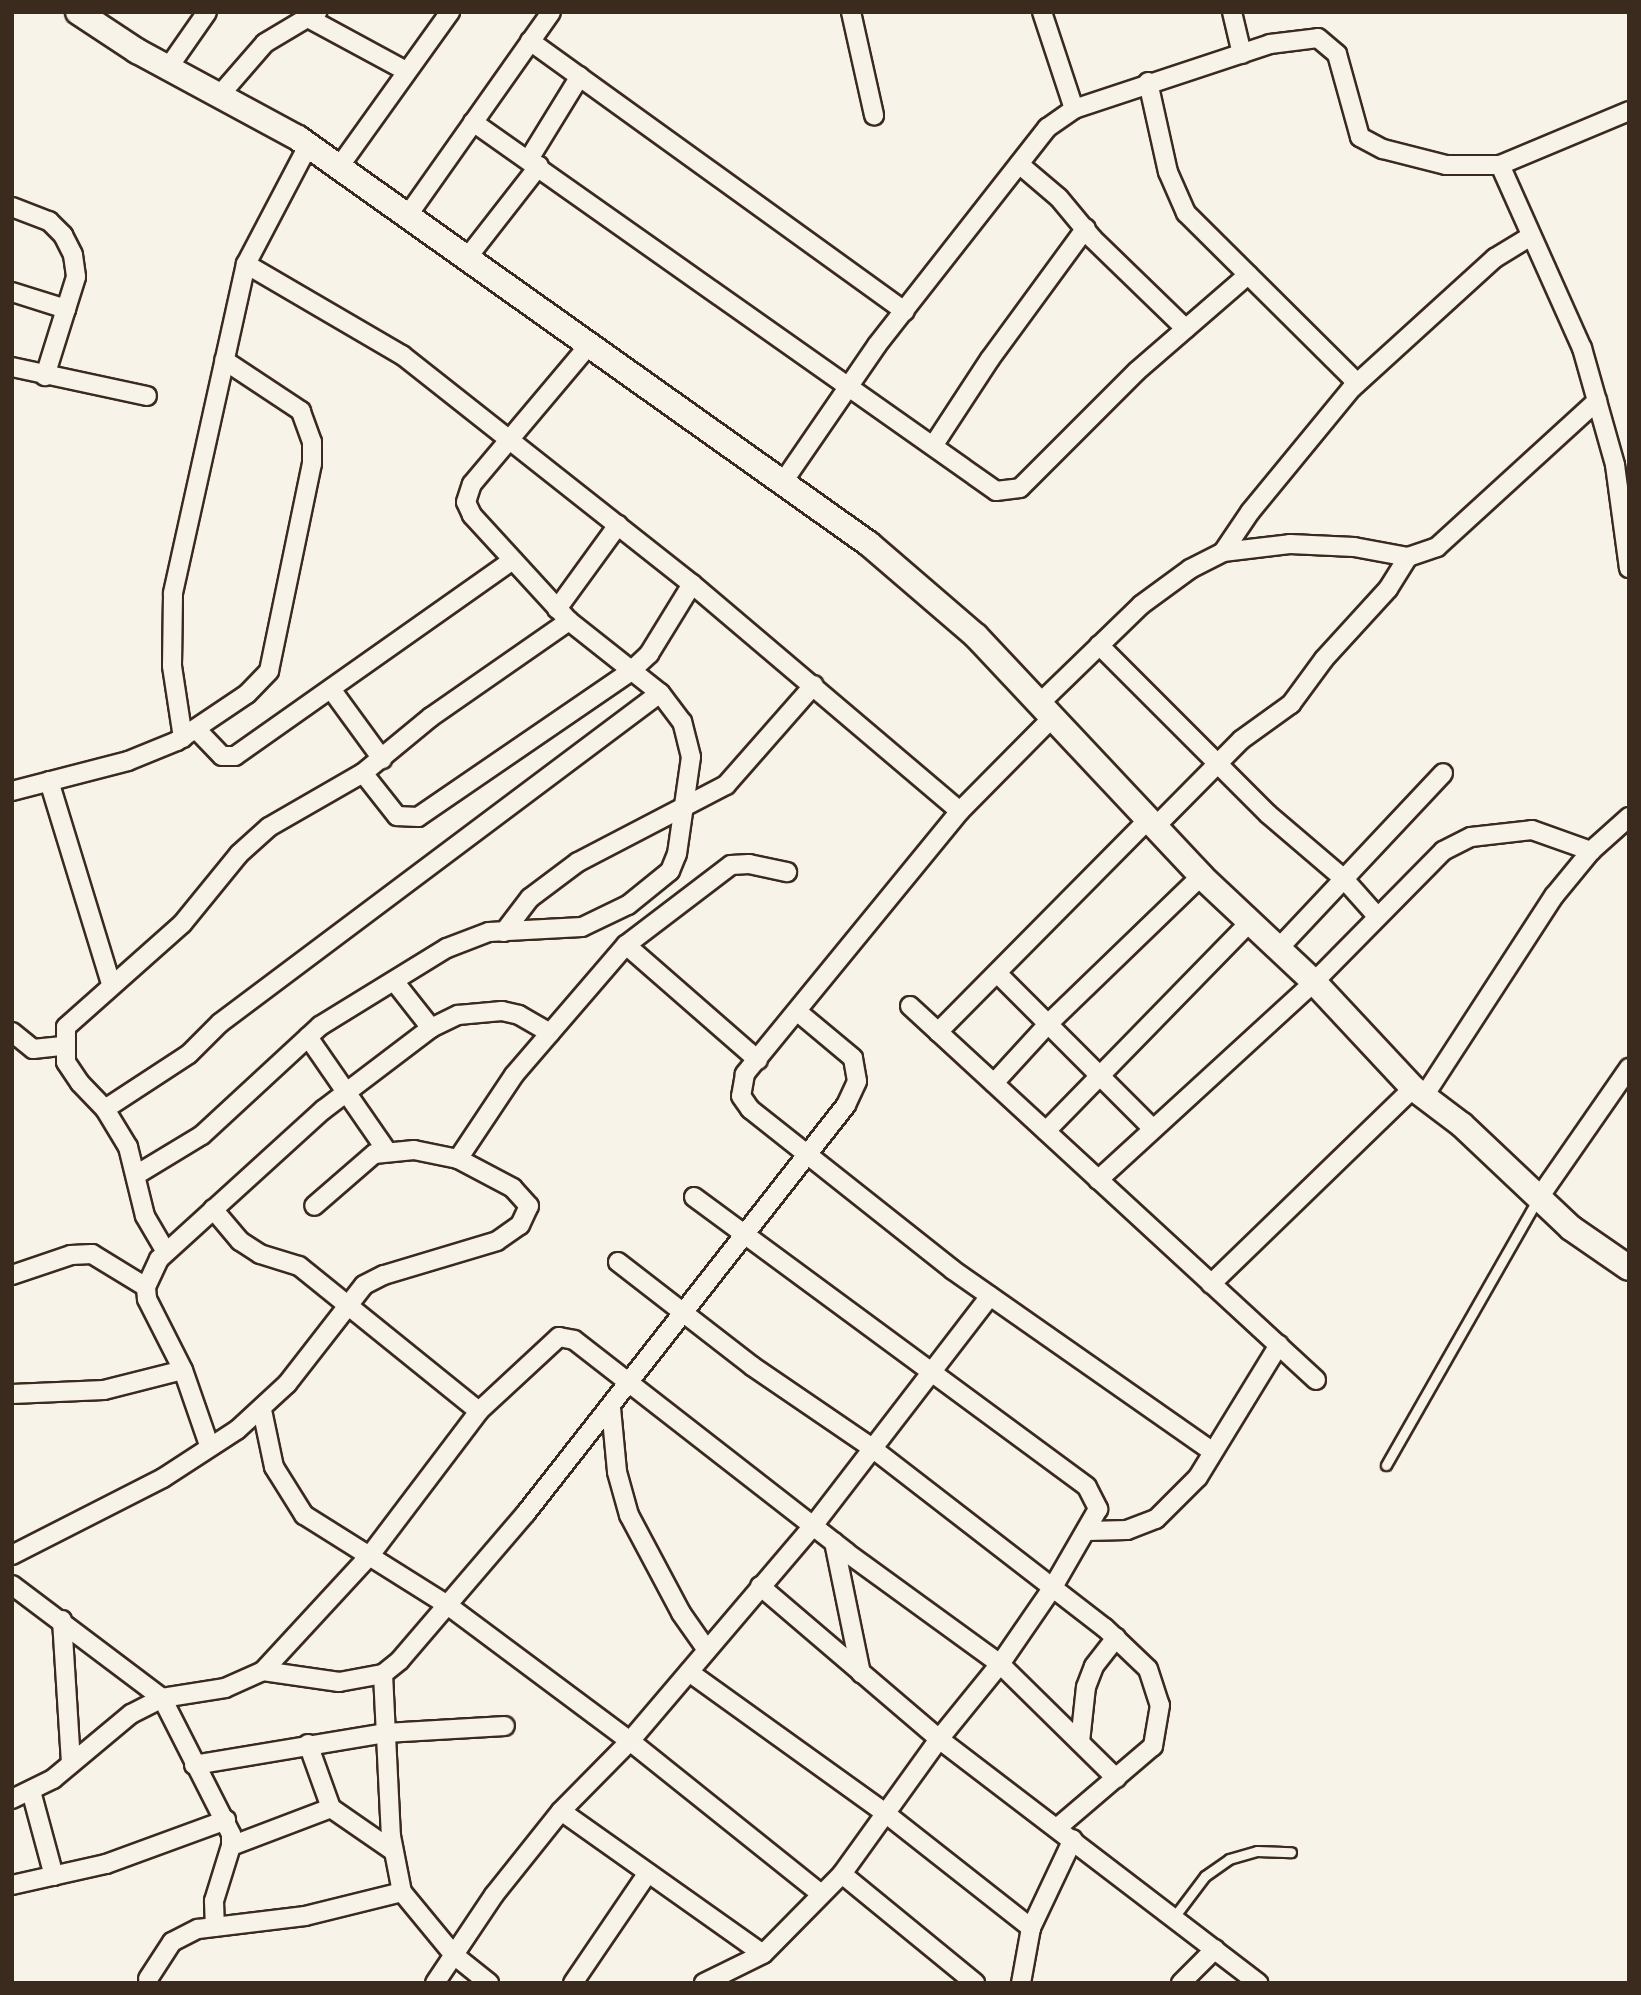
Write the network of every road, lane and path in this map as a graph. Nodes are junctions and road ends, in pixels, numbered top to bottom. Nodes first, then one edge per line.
1 (78, 12) edge
2 (207, 12) edge
3 (450, 12) edge
4 (551, 12) edge
5 (852, 12) edge
6 (1042, 12) edge
7 (1232, 12) edge
8 (314, 16) edge
9 (530, 41) junction
10 (1242, 54) junction
11 (168, 68) junction
12 (406, 71) junction
13 (580, 76) junction
14 (1148, 82) junction
15 (219, 96) junction
16 (1074, 109) junction
17 (1629, 111) edge
18 (874, 115) dead end
19 (473, 122) junction
20 (308, 146) junction
21 (534, 163) junction
22 (1019, 164) junction
23 (1500, 165) junction
24 (339, 167) junction
25 (12, 207) edge
26 (408, 215) junction
27 (1086, 228) junction
28 (1531, 236) junction
29 (467, 258) junction
30 (246, 264) junction
31 (1248, 275) junction
32 (12, 292) edge
33 (66, 309) junction
34 (905, 311) junction
35 (1185, 329) junction
36 (589, 345) junction
37 (224, 360) junction
38 (12, 367) edge
39 (45, 376) junction
40 (1357, 383) junction
41 (845, 387) junction
42 (147, 396) dead end
43 (1597, 401) junction
44 (510, 439) junction
45 (933, 446) junction
46 (783, 482) junction
47 (618, 525) junction
48 (1223, 552) junction
49 (1408, 557) junction
50 (513, 560) junction
51 (1629, 568) edge
52 (692, 584) junction
53 (563, 615) junction
54 (1100, 645) junction
55 (631, 671) junction
56 (814, 685) junction
57 (331, 689) junction
58 (660, 693) junction
59 (1046, 710) junction
60 (190, 734) junction
61 (382, 759) junction
62 (1217, 764) junction
63 (1443, 772) dead end
64 (363, 773) junction
65 (49, 781) junction
66 (12, 791) edge
67 (685, 807) junction
68 (960, 811) junction
69 (1629, 817) edge
70 (1152, 822) junction
71 (1591, 851) junction
72 (787, 872) dead end
73 (1201, 876) junction
74 (1344, 879) junction
75 (1376, 915) junction
76 (1250, 922) junction
77 (504, 932) junction
78 (626, 945) junction
79 (1278, 949) junction
80 (998, 974) junction
81 (394, 981) junction
82 (1314, 982) junction
83 (111, 984) junction
84 (910, 1006) dead end
85 (799, 1013) junction
86 (1048, 1024) junction
87 (431, 1028) junction
88 (12, 1032) edge
89 (938, 1032) junction
90 (550, 1033) junction
91 (308, 1037) junction
92 (63, 1046) junction
93 (19, 1049) edge
94 (758, 1060) junction
95 (1629, 1068) edge
96 (1097, 1073) junction
97 (994, 1083) junction
98 (1418, 1092) junction
99 (347, 1093) junction
100 (105, 1109) junction
101 (1151, 1127) junction
102 (1046, 1131) junction
103 (387, 1151) junction
104 (805, 1153) junction
105 (458, 1159) junction
106 (136, 1175) junction
107 (1098, 1180) junction
108 (694, 1197) dead end
109 (1538, 1199) junction
110 (314, 1206) dead end
111 (213, 1209) junction
112 (743, 1234) junction
113 (166, 1252) junction
114 (618, 1262) dead end
115 (1629, 1268) edge
116 (12, 1275) edge
117 (1211, 1284) junction
118 (146, 1287) junction
119 (990, 1296) junction
120 (346, 1303) junction
121 (685, 1312) junction
122 (1279, 1345) junction
123 (183, 1370) junction
124 (933, 1372) junction
125 (1316, 1380) dead end
126 (631, 1384) junction
127 (12, 1394) edge
128 (611, 1408) junction
129 (262, 1410) junction
130 (479, 1411) junction
131 (209, 1445) junction
132 (872, 1448) junction
133 (1213, 1452) junction
134 (1386, 1465) dead end
135 (813, 1526) junction
136 (1087, 1531) junction
137 (834, 1542) junction
138 (371, 1554) junction
139 (12, 1555) edge
140 (12, 1585) edge
141 (760, 1586) junction
142 (1054, 1587) junction
143 (446, 1604) junction
144 (62, 1620) junction
145 (1116, 1638) junction
146 (706, 1650) junction
147 (1000, 1664) junction
148 (263, 1671) junction
149 (688, 1672) junction
150 (861, 1673) junction
151 (383, 1674) junction
152 (162, 1698) junction
153 (505, 1726) dead end
154 (386, 1733) junction
155 (939, 1739) junction
156 (630, 1741) junction
157 (1080, 1742) junction
158 (308, 1744) junction
159 (71, 1764) junction
160 (194, 1765) junction
161 (1116, 1777) junction
162 (32, 1791) junction
163 (12, 1799) edge
164 (331, 1808) junction
165 (561, 1811) junction
166 (885, 1814) junction
167 (226, 1820) junction
168 (1058, 1827) junction
169 (1073, 1839) junction
170 (231, 1846) junction
171 (393, 1851) junction
172 (1291, 1852) dead end
173 (648, 1874) junction
174 (842, 1874) junction
175 (54, 1876) junction
176 (12, 1885) edge
177 (402, 1892) junction
178 (821, 1894) junction
179 (1174, 1917) junction
180 (215, 1927) junction
181 (1031, 1928) junction
182 (1215, 1949) junction
183 (763, 1954) junction
184 (454, 1955) junction
185 (148, 1979) dead end
186 (435, 1983) edge
187 (489, 1983) edge
188 (573, 1983) edge
189 (705, 1983) edge
190 (975, 1983) edge
191 (1021, 1983) edge
192 (1181, 1983) edge
193 (1258, 1983) edge

1 - 11 street
2 - 11 street
3 - 12 street
4 - 9 street
5 - 18 street
6 - 16 street
7 - 10 street
8 - 12 street
8 - 15 street
9 - 13 street
9 - 19 street
10 - 14 street
10 - 23 street
11 - 15 street
12 - 24 street
13 - 21 street
13 - 34 street
14 - 16 street
14 - 31 street
15 - 20 street
16 - 22 street
17 - 23 street
19 - 21 street
19 - 26 street
20 - 24 street
20 - 30 street
21 - 29 street
21 - 41 street
22 - 27 street
22 - 34 street
23 - 28 street
24 - 26 street
25 - 33 street
26 - 29 street
27 - 35 street
27 - 45 street
28 - 40 street
28 - 43 street
29 - 36 street
30 - 37 street
30 - 44 street
31 - 35 street
31 - 40 street
32 - 33 street
33 - 39 street
34 - 41 street
35 - 45 street
36 - 44 street
36 - 46 street
37 - 60 street
37 - 60 street
38 - 39 street
39 - 42 street
40 - 48 street
41 - 45 street
41 - 46 street
43 - 49 street
43 - 51 street
44 - 47 street
44 - 50 street
46 - 59 street
47 - 52 street
47 - 53 street
48 - 49 street
48 - 54 street
49 - 62 street
50 - 53 street
50 - 57 street
52 - 55 street
52 - 56 street
53 - 55 street
53 - 61 street
54 - 59 street
54 - 62 street
55 - 58 street
55 - 64 street
56 - 67 street
56 - 68 street
57 - 60 street
57 - 61 street
58 - 67 street
58 - 100 street
59 - 68 street
59 - 70 street
60 - 65 street
61 - 64 street
62 - 70 street
62 - 74 street
63 - 74 street
64 - 83 street
65 - 66 street
65 - 83 street
67 - 77 street
67 - 77 street
68 - 85 street
69 - 71 street
70 - 73 street
70 - 80 street
71 - 75 street
71 - 98 street
72 - 78 street
73 - 76 street
73 - 86 street
74 - 75 street
74 - 79 street
75 - 82 street
76 - 79 street
76 - 96 street
77 - 81 street
78 - 90 street
78 - 94 street
79 - 82 street
80 - 86 street
80 - 89 street
81 - 87 street
81 - 91 street
82 - 98 street
82 - 101 street
83 - 92 street
84 - 89 street
85 - 94 street
85 - 104 street
86 - 96 street
86 - 97 street
87 - 90 street
87 - 99 street
88 - 93 street
89 - 97 street
90 - 105 street
91 - 99 street
91 - 106 street
92 - 93 street
92 - 100 street
94 - 104 street
95 - 109 street
96 - 101 street
96 - 102 street
97 - 102 street
98 - 109 street
98 - 117 street
99 - 103 street
99 - 111 street
100 - 106 street
101 - 107 street
102 - 107 street
103 - 105 street
103 - 110 street
104 - 112 street
104 - 119 street
105 - 120 street
106 - 113 street
107 - 117 street
108 - 112 street
109 - 115 street
109 - 134 lane
111 - 113 street
111 - 120 street
112 - 121 street
112 - 124 street
113 - 118 street
114 - 121 street
116 - 118 street
117 - 122 street
118 - 123 street
119 - 124 street
119 - 133 street
120 - 129 street
120 - 130 street
121 - 126 street
121 - 132 street
122 - 125 street
122 - 133 street
123 - 127 street
123 - 131 street
124 - 132 street
124 - 136 street
126 - 128 street
126 - 130 street
126 - 135 street
128 - 143 street
128 - 146 street
129 - 131 street
129 - 138 street
130 - 138 street
131 - 139 street
132 - 135 street
132 - 142 street
133 - 136 street
135 - 137 street
135 - 141 street
136 - 142 street
137 - 147 street
137 - 150 street
138 - 143 street
138 - 148 street
140 - 144 street
141 - 146 street
141 - 150 street
142 - 145 street
142 - 147 street
143 - 151 street
143 - 156 street
144 - 152 street
144 - 159 street
145 - 157 street
145 - 161 street
146 - 149 street
147 - 155 street
147 - 157 street
148 - 151 street
148 - 152 street
149 - 156 street
149 - 166 street
150 - 155 street
151 - 154 street
152 - 159 street
152 - 160 street
153 - 154 street
154 - 158 street
154 - 171 street
155 - 166 street
155 - 168 street
156 - 165 street
156 - 178 street
157 - 161 street
158 - 160 street
158 - 164 street
159 - 162 street
160 - 167 street
161 - 168 street
162 - 163 street
162 - 175 street
164 - 170 street
164 - 171 street
165 - 173 street
165 - 184 street
166 - 174 street
166 - 181 street
167 - 170 street
167 - 175 street
168 - 169 street
169 - 179 street
169 - 181 street
170 - 180 street
171 - 177 street
172 - 179 lane
173 - 183 street
173 - 188 street
174 - 178 street
174 - 190 street
175 - 176 street
177 - 180 street
177 - 184 street
178 - 183 street
179 - 182 street
180 - 185 street
181 - 191 street
182 - 192 street
182 - 193 street
183 - 189 street
184 - 186 street
184 - 187 street

